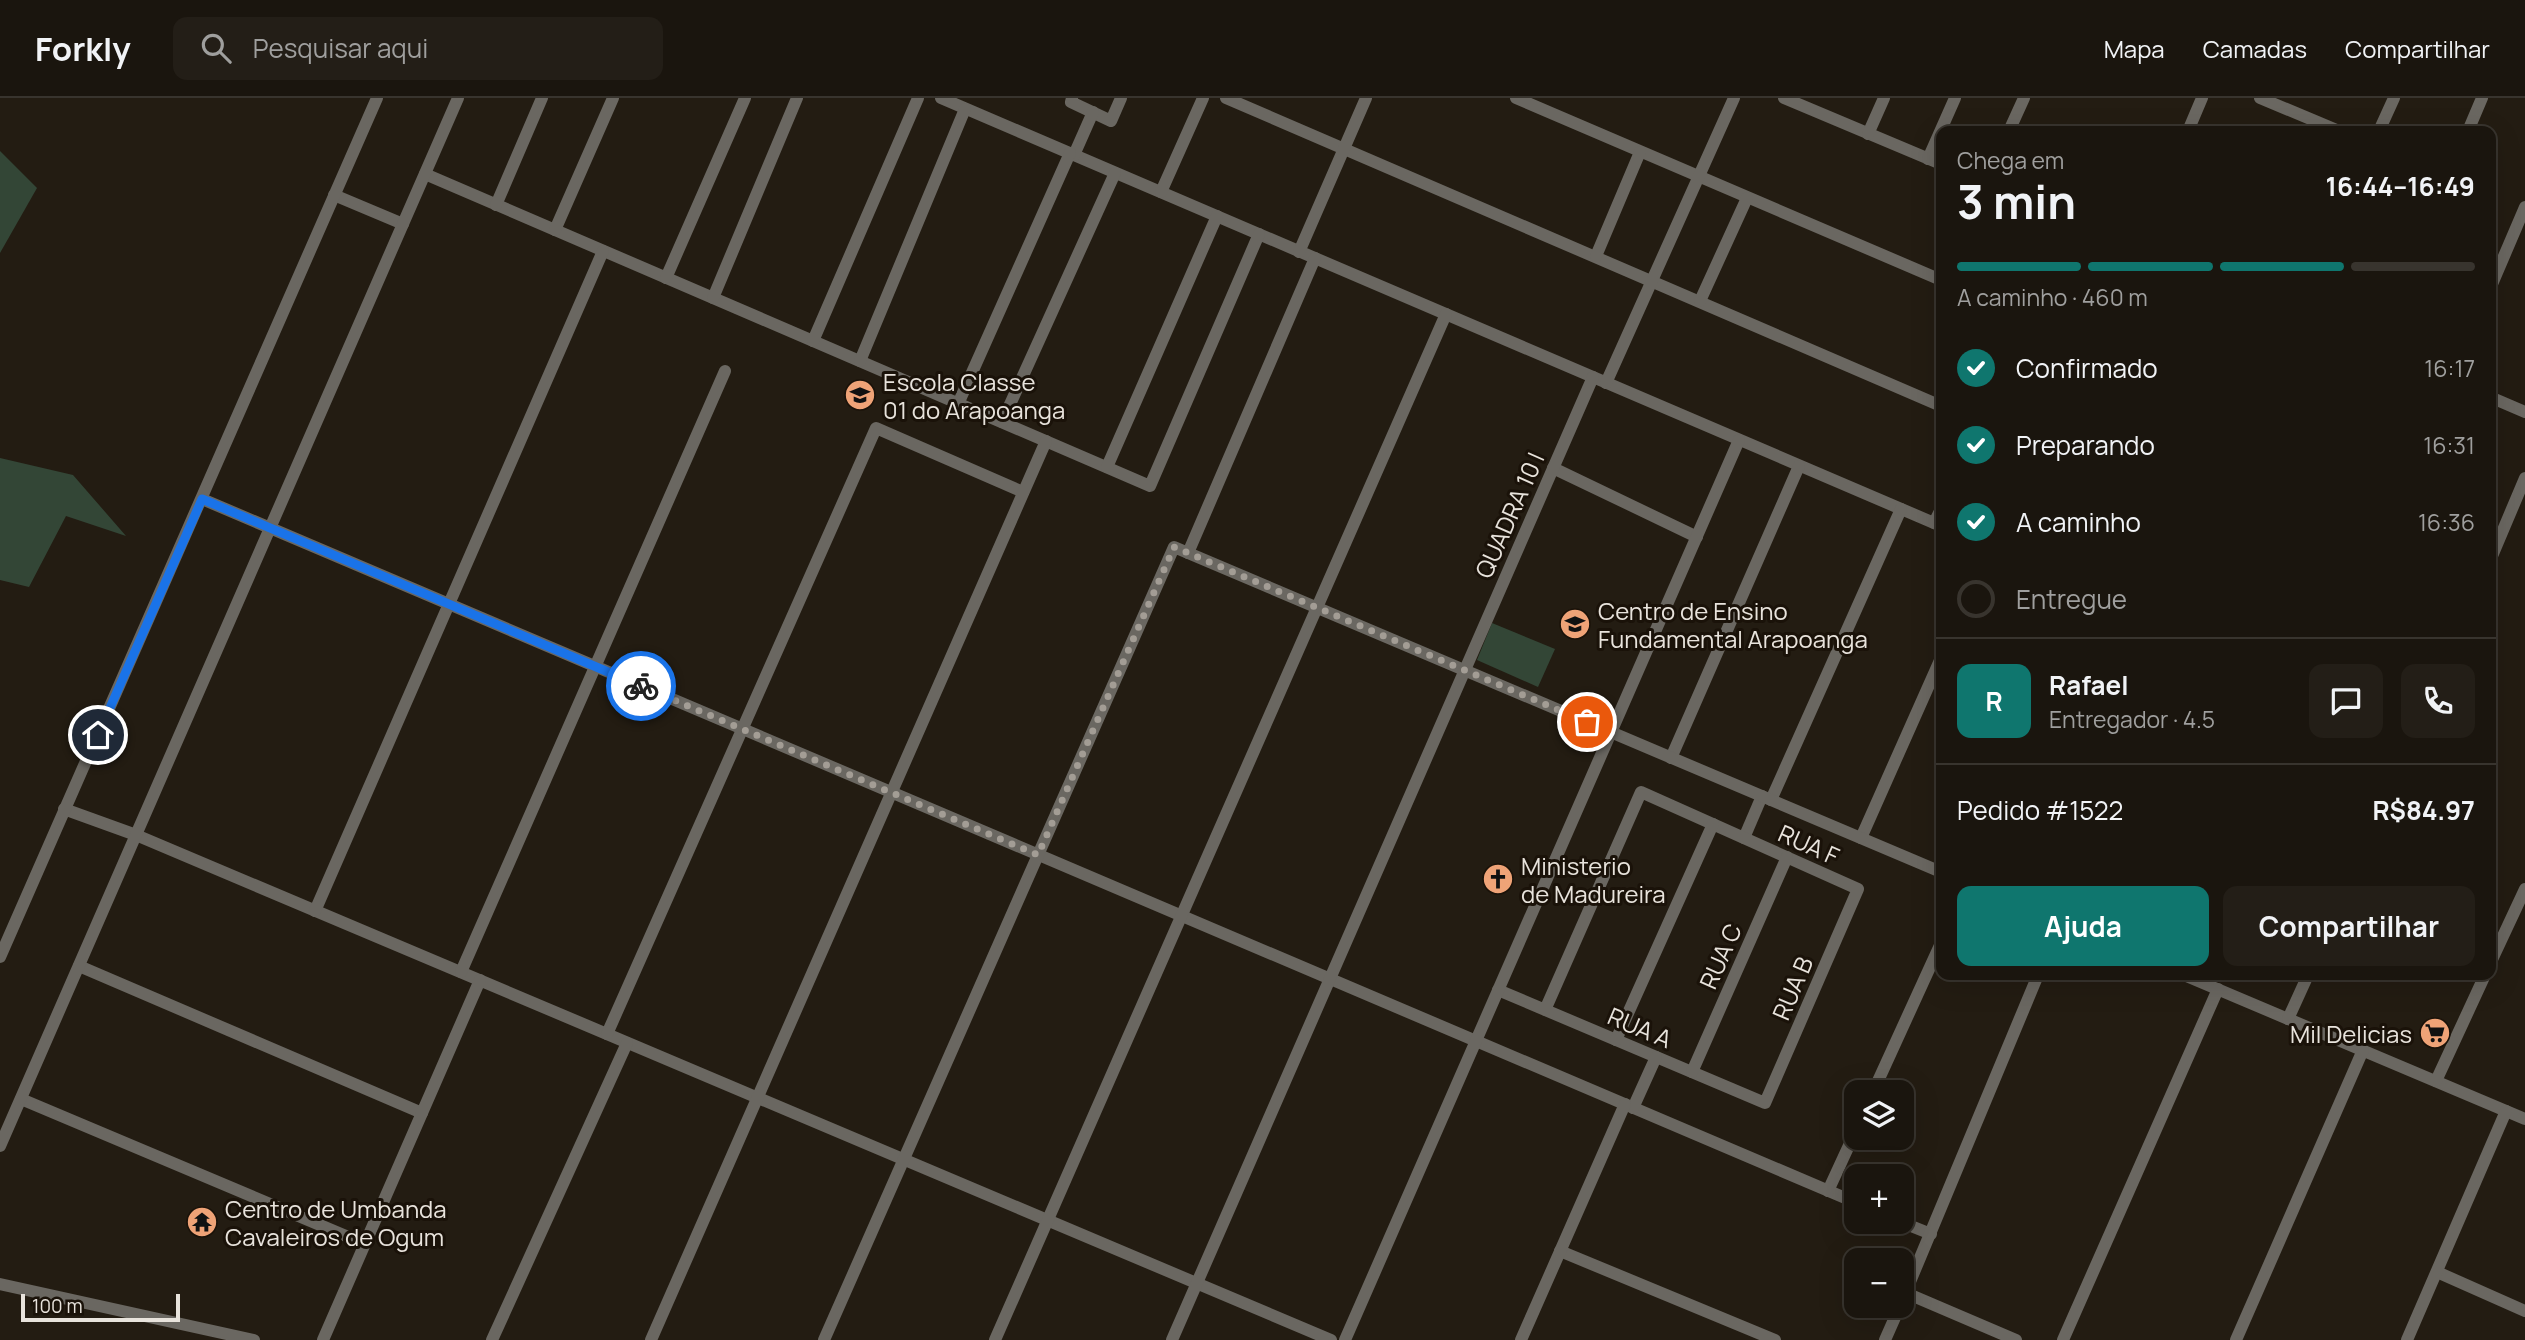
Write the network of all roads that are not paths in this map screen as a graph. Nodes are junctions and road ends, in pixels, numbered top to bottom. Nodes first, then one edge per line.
1 (377, 98) edge
2 (458, 98) edge
3 (542, 98) edge
4 (613, 98) edge
5 (745, 98) edge
6 (797, 98) edge
7 (918, 98) edge
8 (941, 98) edge
9 (1073, 98) edge
10 (1121, 98) edge
11 (1203, 98) edge
12 (1226, 98) edge
13 (1366, 98) edge
14 (1516, 98) edge
15 (1734, 98) edge
16 (1884, 98) edge
17 (1955, 98) edge
18 (2024, 98) edge
19 (2202, 98) edge
20 (2260, 98) edge
21 (2394, 98) edge
22 (2482, 98) edge
23 (1793, 100) edge
24 (965, 108) junction
25 (1093, 113) junction
26 (1946, 126) edge
27 (2012, 126) edge
28 (2190, 126) edge
29 (2327, 126) edge
30 (2381, 126) edge
31 (2470, 126) edge
32 (1868, 134) junction
33 (1344, 149) junction
34 (1640, 152) junction
35 (1072, 154) junction
36 (1935, 162) edge
37 (1115, 173) junction
38 (425, 174) junction
39 (1698, 177) junction
40 (1161, 192) junction
41 (334, 195) junction
42 (1747, 198) junction
43 (496, 205) junction
44 (2525, 207) edge
45 (1217, 216) junction
46 (403, 224) junction
47 (555, 230) junction
48 (1259, 234) junction
49 (603, 251) junction
50 (1299, 251) junction
51 (1596, 256) junction
52 (1315, 258) junction
53 (2496, 275) edge
54 (666, 278) junction
55 (1936, 278) edge
56 (1652, 280) junction
57 (713, 298) junction
58 (1700, 301) junction
59 (1446, 314) junction
60 (813, 341) junction
61 (860, 361) junction
62 (725, 371) dead end
63 (1592, 377) junction
64 (1606, 383) junction
65 (2496, 399) edge
66 (1936, 403) edge
67 (958, 404) junction
68 (2524, 409) edge
69 (1002, 422) junction
70 (1739, 440) junction
71 (1046, 441) junction
72 (1799, 466) junction
73 (1107, 467) junction
74 (1553, 468) junction
75 (2525, 478) edge
76 (1023, 492) junction
77 (202, 499) junction
78 (1901, 509) junction
79 (1936, 524) edge
80 (270, 528) junction
81 (1697, 537) junction
82 (2496, 547) edge
83 (1188, 553) junction
84 (449, 604) junction
85 (1317, 608) junction
86 (596, 667) junction
87 (1936, 669) edge
88 (1465, 670) junction
89 (741, 729) junction
90 (1611, 732) junction
91 (1671, 758) junction
92 (891, 792) junction
93 (1766, 798) junction
94 (64, 809) junction
95 (1713, 824) junction
96 (136, 835) junction
97 (1744, 838) junction
98 (1861, 838) junction
99 (1038, 855) junction
100 (1787, 857) junction
101 (1936, 870) edge
102 (1858, 889) joint
103 (2525, 889) edge
104 (315, 911) junction
105 (1182, 916) junction
106 (2496, 951) edge
107 (1936, 954) edge
108 (0, 957) edge
109 (79, 966) junction
110 (461, 972) junction
111 (1330, 979) junction
112 (480, 980) junction
113 (2036, 980) edge
114 (2196, 980) edge
115 (2306, 980) edge
116 (2483, 980) edge
117 (1498, 989) junction
118 (2218, 989) junction
119 (1545, 1010) junction
120 (2288, 1019) junction
121 (607, 1034) junction
122 (1616, 1040) junction
123 (1476, 1041) junction
124 (627, 1042) junction
125 (2363, 1050) junction
126 (1656, 1057) junction
127 (1692, 1072) junction
128 (1878, 1080) edge
129 (2436, 1081) junction
130 (757, 1097) junction
131 (21, 1099) junction
132 (1765, 1103) joint
133 (1629, 1106) junction
134 (2506, 1111) junction
135 (422, 1113) junction
136 (2525, 1119) edge
137 (4, 1124) edge
138 (0, 1146) edge
139 (1847, 1150) edge
140 (904, 1160) junction
141 (1828, 1191) junction
142 (1844, 1198) edge
143 (1048, 1220) junction
144 (1914, 1227) edge
145 (1931, 1234) junction
146 (365, 1244) junction
147 (1560, 1251) junction
148 (2437, 1272) junction
149 (1914, 1274) edge
150 (1197, 1283) junction
151 (0, 1284) edge
152 (1914, 1304) edge
153 (2525, 1311) edge
154 (1895, 1318) edge
155 (254, 1340) edge
156 (323, 1340) edge
157 (492, 1340) edge
158 (650, 1340) edge
159 (824, 1340) edge
160 (995, 1340) edge
161 (1172, 1340) edge
162 (1331, 1340) edge
163 (1345, 1340) edge
164 (1521, 1340) edge
165 (1775, 1340) edge
166 (1885, 1340) edge
167 (2015, 1340) edge
168 (2063, 1340) edge
169 (2236, 1340) edge
170 (2407, 1340) edge

1 - 41 street
2 - 38 street
3 - 43 street
4 - 47 street
5 - 54 street
6 - 57 street
7 - 60 street
8 - 24 street
9 - 25 street
10 - 25 street
11 - 40 street
12 - 33 street
13 - 33 street
14 - 34 street
15 - 39 street
16 - 32 street
17 - 26 street
18 - 27 street
19 - 28 street
20 - 29 street
21 - 30 street
22 - 31 street
23 - 32 street
24 - 35 street
24 - 61 street
25 - 35 street
32 - 36 street
33 - 50 street
33 - 51 street
34 - 39 street
34 - 51 street
35 - 37 street
35 - 67 street
37 - 40 street
37 - 69 street
38 - 43 street
38 - 46 street
39 - 42 street
39 - 56 street
40 - 45 street
41 - 46 street
41 - 77 street
42 - 55 street
42 - 58 street
43 - 47 street
44 - 53 street
45 - 48 street
45 - 73 street
46 - 80 street
47 - 49 street
48 - 50 street
48 - 73 street
49 - 54 street
49 - 84 street
50 - 52 street
51 - 56 street
52 - 59 street
52 - 83 street
54 - 57 street
56 - 58 street
56 - 64 street
57 - 60 street
58 - 66 street
59 - 63 street
59 - 85 street
60 - 61 street
61 - 67 street
62 - 86 street
63 - 64 street
63 - 74 street, QUADRA 10 I
64 - 70 street
65 - 68 street
67 - 69 street
69 - 71 street
70 - 72 street
70 - 81 street
71 - 73 street
71 - 76 street
72 - 78 street
72 - 91 street
74 - 81 street
74 - 88 street, QUADRA 10 I
75 - 82 street
76 - 89 street
76 - 92 street
77 - 80 street
77 - 94 street
78 - 79 street
78 - 93 street, RUA F
80 - 84 street
80 - 96 street
81 - 90 street
83 - 85 street
83 - 99 street
84 - 86 street
84 - 104 street
85 - 88 street
85 - 105 street
86 - 89 street
86 - 110 street
87 - 98 street
88 - 90 street
88 - 111 street, QUADRA 10 I
89 - 92 street
89 - 121 street
90 - 91 street
90 - 117 street
91 - 93 street
92 - 99 street
92 - 130 street
93 - 97 street, RUA F
93 - 98 street
94 - 96 street
94 - 108 street
95 - 97 street, RUA F
95 - 119 street, RUA F
95 - 122 street
96 - 104 street
96 - 109 street
97 - 100 street, RUA F
98 - 101 street
99 - 105 street
99 - 140 street
100 - 102 street, RUA F
100 - 127 street, RUA C
102 - 132 street, RUA B
103 - 106 street
104 - 110 street
105 - 111 street
105 - 143 street
107 - 128 street
109 - 131 street
109 - 135 street
110 - 112 street
111 - 123 street
111 - 150 street, QUADRA 10 I
112 - 121 street
112 - 135 street
113 - 145 street
114 - 118 street
115 - 120 street
116 - 129 street
117 - 119 street, RUA A
117 - 123 street
118 - 120 street
118 - 168 street
119 - 122 street, RUA A
120 - 125 street
121 - 124 street
122 - 126 street, RUA A
123 - 133 street
123 - 163 street
124 - 130 street
124 - 157 street
125 - 129 street
125 - 169 street
126 - 127 street, RUA A
126 - 133 street
127 - 132 street, RUA A
129 - 134 street
130 - 140 street
130 - 158 street
131 - 137 street
131 - 146 street
133 - 141 street
133 - 147 street
134 - 136 street
134 - 148 street
135 - 146 street
137 - 138 street
139 - 141 street
140 - 143 street
140 - 159 street
141 - 142 street
143 - 150 street
143 - 160 street
144 - 145 street
145 - 149 street
146 - 156 street
147 - 164 street
147 - 165 street
148 - 153 street
148 - 170 street
150 - 161 street, QUADRA 10 I
150 - 162 street
151 - 155 street
152 - 167 street
154 - 166 street

